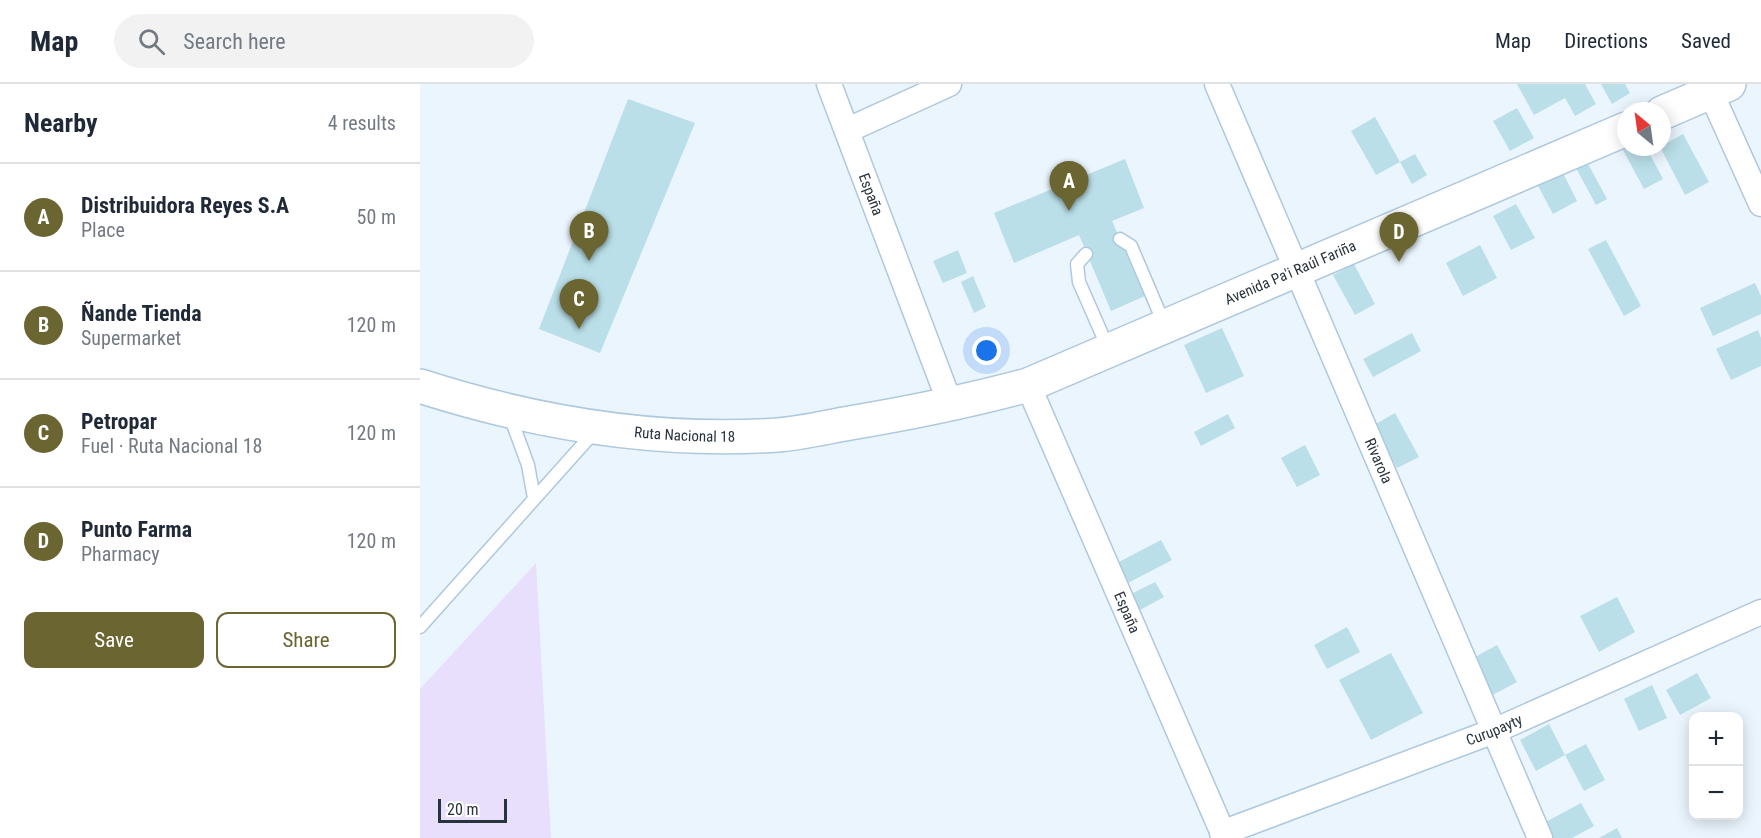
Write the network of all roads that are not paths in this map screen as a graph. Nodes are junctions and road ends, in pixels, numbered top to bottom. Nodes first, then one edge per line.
1 (829, 84) edge
2 (949, 84) edge
3 (1217, 84) edge
4 (1716, 87) edge
5 (1671, 109) edge
6 (848, 130) junction
7 (1617, 133) edge
8 (1761, 204) edge
9 (1120, 239) dead end
10 (1086, 254) dead end
11 (1299, 271) junction
12 (1165, 327) junction
13 (1109, 351) junction
14 (1028, 385) junction
15 (420, 386) edge
16 (951, 406) junction
17 (508, 410) junction
18 (597, 428) junction
19 (534, 498) junction
20 (1761, 612) edge
21 (420, 627) edge
22 (1494, 731) junction
23 (1224, 835) edge
24 (1540, 838) edge

1 - 6 street, España
2 - 6 street
3 - 11 street, Rivarola
4 - 5 highway
4 - 8 street
6 - 16 street, España
7 - 11 highway, Avenida Pa'i Raúl Fariña
9 - 12 lane
10 - 13 lane
11 - 12 highway, Avenida Pa'i Raúl Fariña
11 - 22 street, Rivarola
12 - 13 highway, Avenida Pa'i Raúl Fariña
13 - 14 highway, Avenida Pa'i Raúl Fariña
14 - 16 highway, Avenida Pa'i Raúl Fariña
14 - 23 street, España
15 - 17 highway, Ruta Nacional 18
16 - 18 highway, Ruta Nacional 18
17 - 18 highway, Ruta Nacional 18
17 - 19 lane
18 - 19 lane
19 - 21 lane
20 - 22 street, Curupayty
22 - 23 street, Curupayty
22 - 24 street, Rivarola

